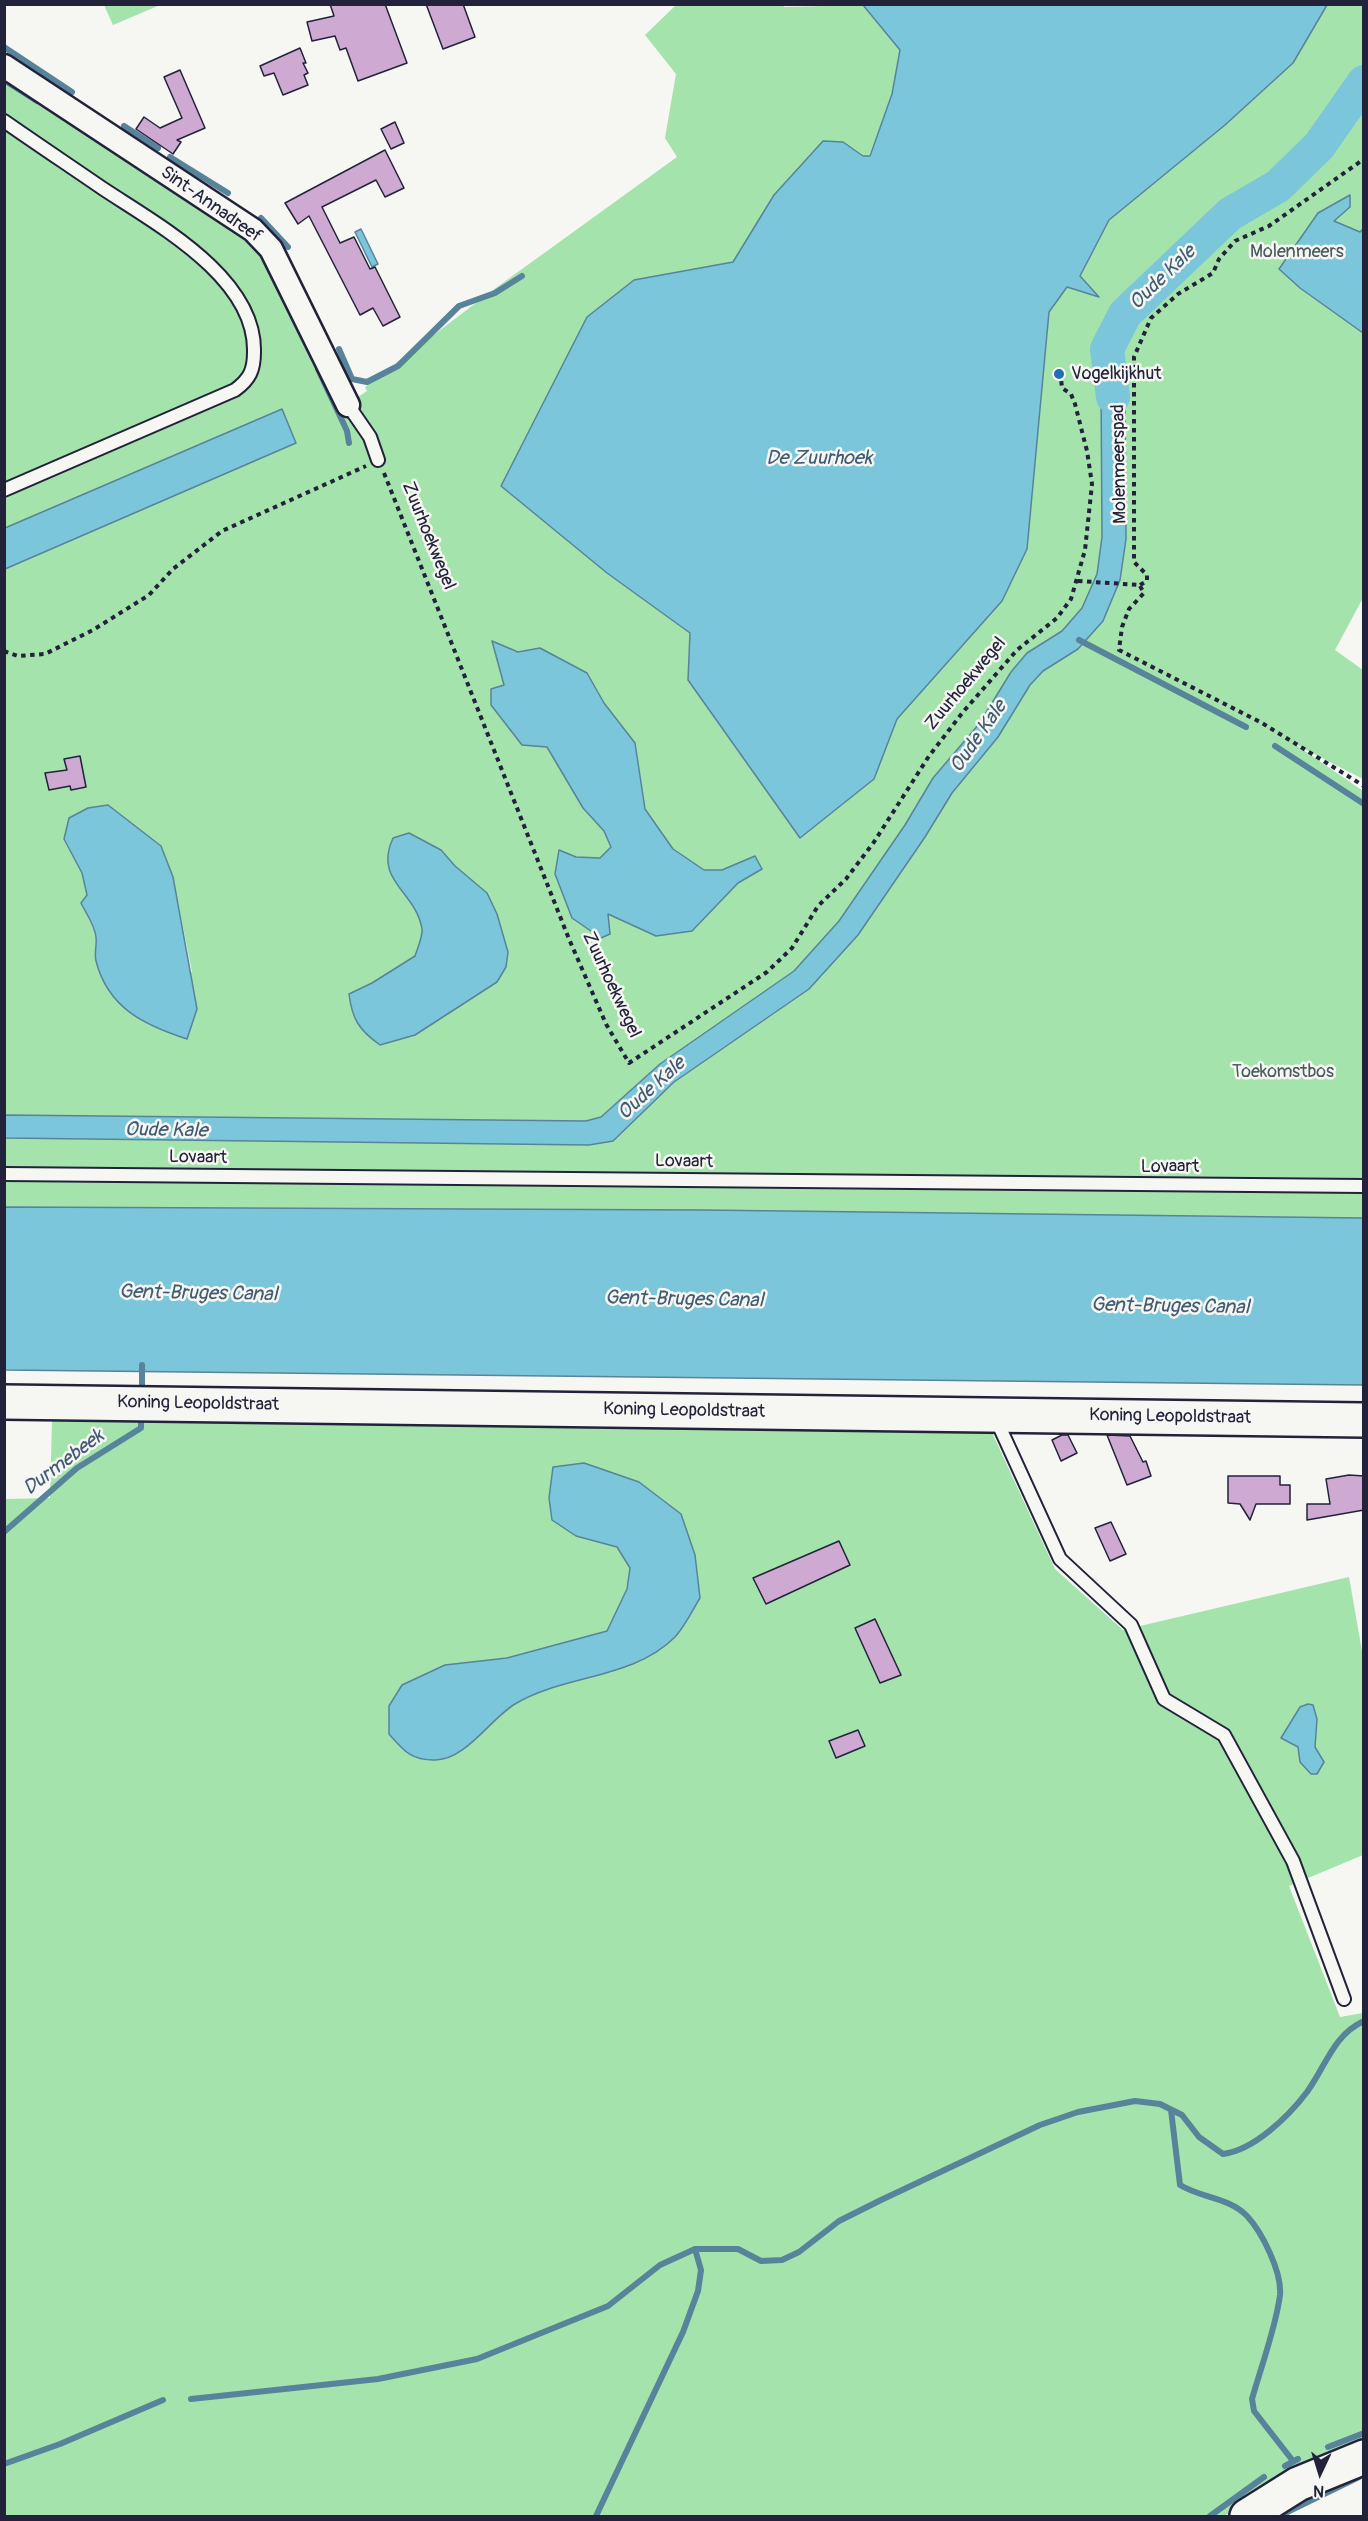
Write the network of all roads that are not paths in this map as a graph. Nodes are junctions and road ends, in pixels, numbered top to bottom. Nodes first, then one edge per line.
1 (4, 66) edge
2 (4, 122) edge
3 (348, 405) joint
4 (378, 460) road end
5 (5, 487) edge
6 (4, 1174) edge
7 (1364, 1186) edge
8 (4, 1402) edge
9 (994, 1414) junction
10 (1364, 1420) edge
11 (1344, 1999) dead end
12 (1364, 2457) edge
13 (1247, 2517) edge

1 - 3 street, Sint-Annadreef
2 - 5 lane
3 - 4 lane
6 - 7 lane, Lovaart
8 - 9 street, Koning Leopoldstraat
9 - 10 street, Koning Leopoldstraat
9 - 11 lane
12 - 13 street

